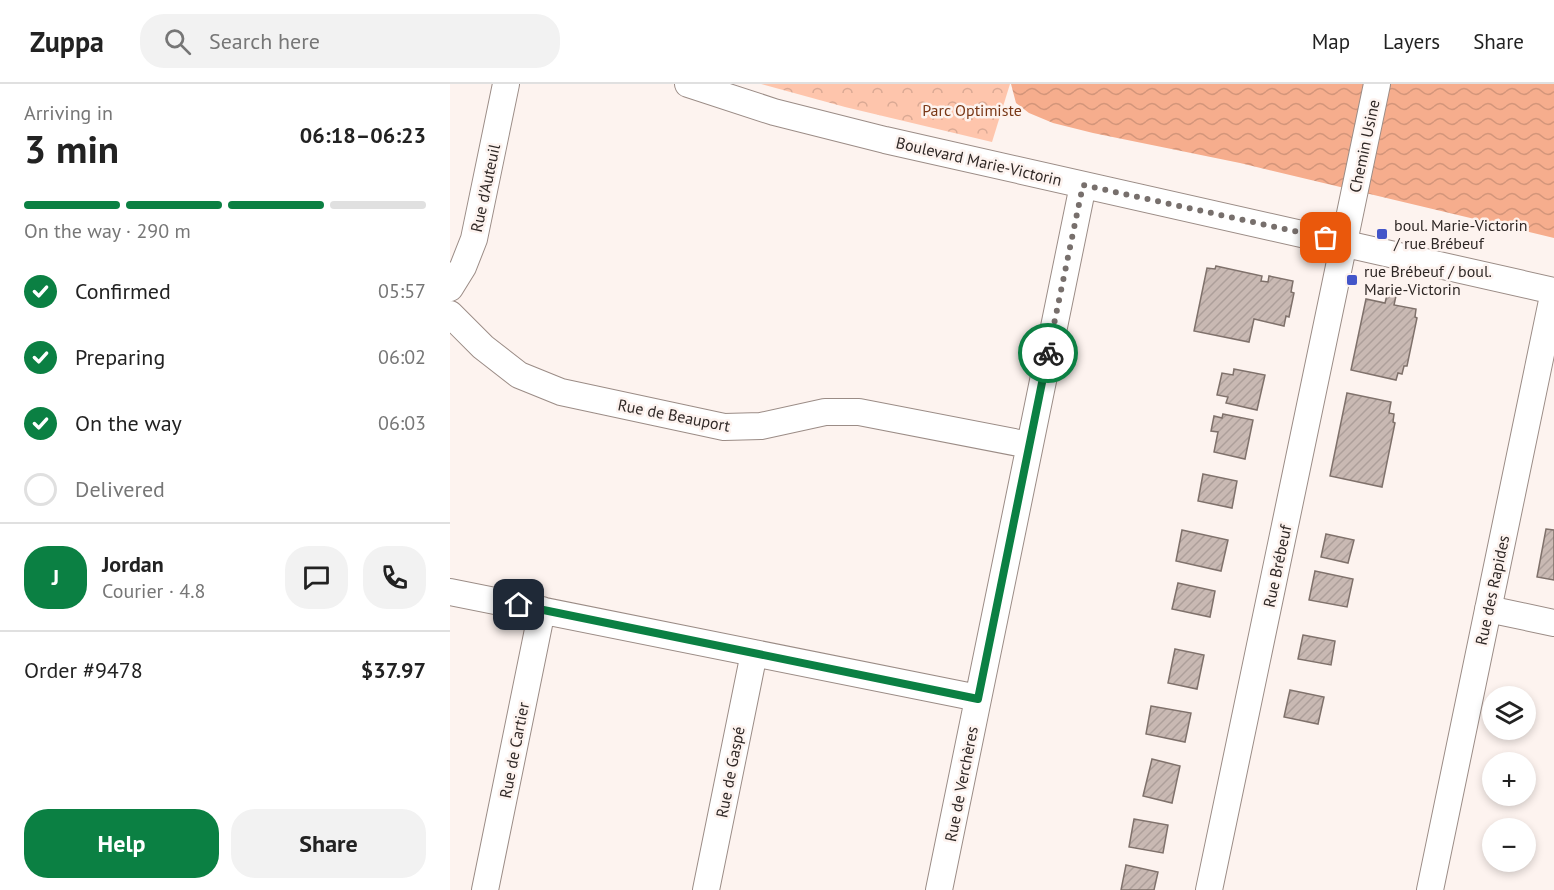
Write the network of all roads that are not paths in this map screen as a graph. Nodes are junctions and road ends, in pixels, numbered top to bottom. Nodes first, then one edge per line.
1 (506, 84) edge
2 (688, 84) edge
3 (1377, 84) edge
4 (1083, 185) junction
5 (1344, 243) junction
6 (450, 288) edge
7 (1554, 291) edge
8 (450, 314) edge
9 (1029, 446) junction
10 (450, 592) edge
11 (1488, 609) junction
12 (542, 610) junction
13 (1554, 623) edge
14 (754, 654) junction
15 (978, 699) junction
16 (485, 890) edge
17 (706, 890) edge
18 (939, 890) edge
19 (1209, 890) edge
20 (1430, 890) edge

1 - 6 street, Rue d'Auteuil
2 - 4 street, Boulevard Marie-Victorin
3 - 5 street, Chemin Usine
4 - 5 street, Boulevard Marie-Victorin
4 - 9 street, Rue de Verchères
5 - 7 street, Boulevard Marie-Victorin
5 - 19 street, Rue Brébeuf
7 - 11 street, Rue des Rapides
8 - 9 street, Rue de Beauport
9 - 15 street, Rue de Verchères
10 - 12 street
11 - 13 street
11 - 20 street, Rue des Rapides
12 - 14 street
12 - 16 street, Rue de Cartier
14 - 15 street
14 - 17 street, Rue de Gaspé
15 - 18 street, Rue de Verchères

